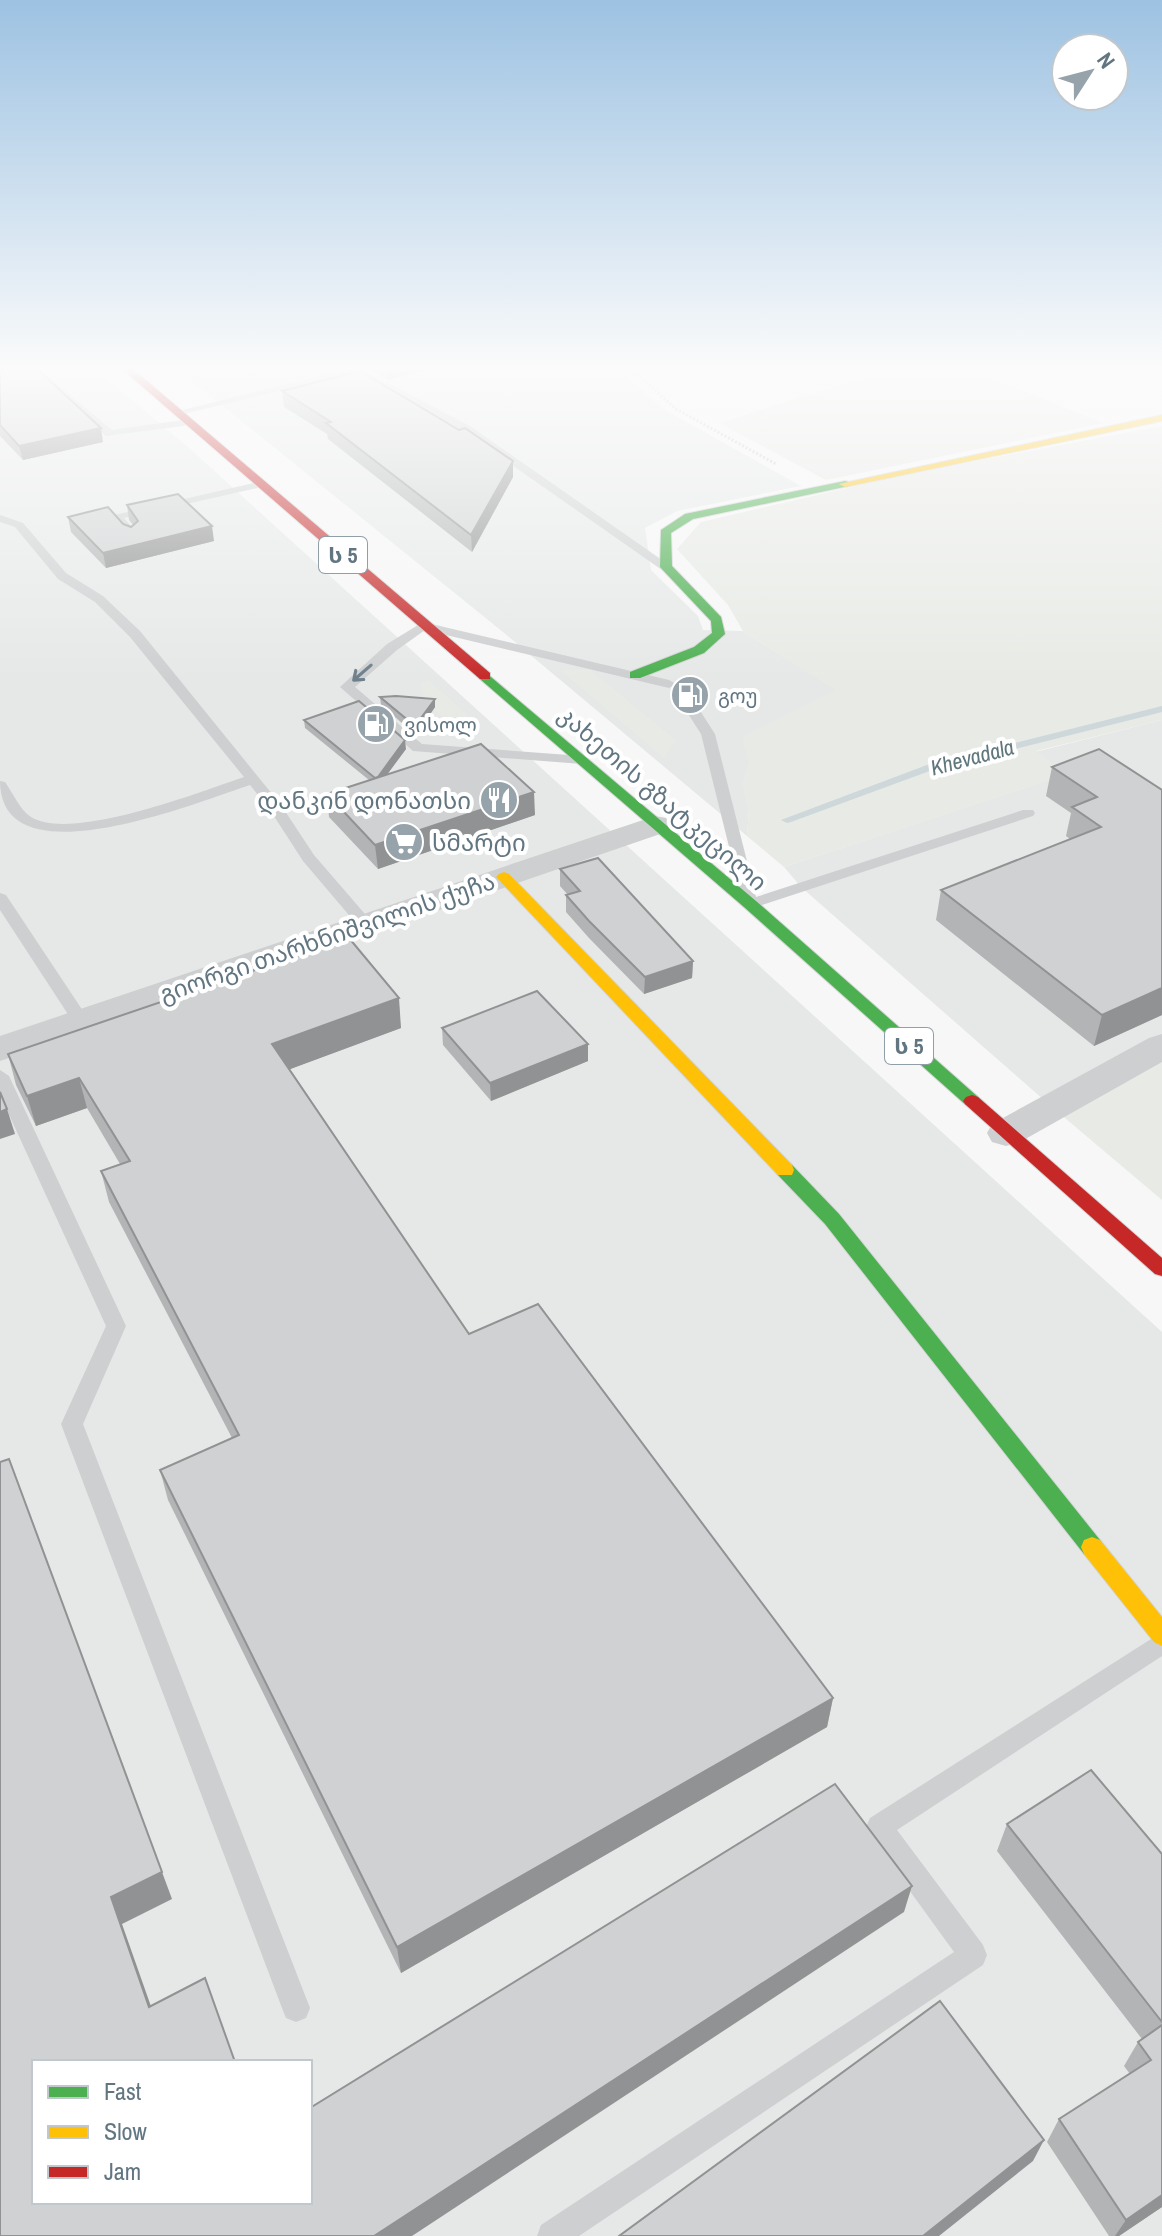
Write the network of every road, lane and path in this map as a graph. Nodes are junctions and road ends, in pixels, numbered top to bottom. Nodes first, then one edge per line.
1 (250, 473) edge
2 (531, 473) edge
3 (794, 473) edge
4 (887, 473) edge
5 (262, 484) junction
6 (819, 487) junction
7 (0, 518) edge
8 (132, 535) edge
9 (666, 567) junction
10 (423, 626) junction
11 (635, 675) junction
12 (669, 684) dead end
13 (692, 709) dead end
14 (582, 760) junction
15 (253, 779) junction
16 (0, 785) edge
17 (1028, 813) dead end
18 (655, 825) junction
19 (504, 877) junction
20 (0, 898) edge
21 (750, 904) junction
22 (365, 924) junction
23 (81, 1021) junction
24 (1162, 1046) edge
25 (0, 1049) edge
26 (0, 1076) edge
27 (1006, 1133) junction
28 (1162, 1269) edge
29 (1162, 1635) edge
30 (1162, 1643) edge
31 (296, 2008) dead end
32 (552, 2236) edge

1 - 5 main road, კახეთის გზატკეცილი / ს 5
2 - 9 lane
3 - 6 path
4 - 6 main road
5 - 8 lane
5 - 10 main road, კახეთის გზატკეცილი / ს 5
6 - 9 main road
7 - 15 lane
9 - 11 main road
10 - 11 lane
10 - 14 main road, კახეთის გზატკეცილი / ს 5
10 -> 14 lane
11 - 12 lane
13 - 21 lane
14 - 18 main road, კახეთის გზატკეცილი / ს 5
15 - 16 lane
15 - 22 lane
17 - 21 lane
18 - 19 street, გიორგი თარხნიშვილის ქუჩა
18 - 21 main road, კახეთის გზატკეცილი / ს 5
19 - 22 street, გიორგი თარხნიშვილის ქუჩა
19 - 29 main road
20 - 23 lane
21 - 27 main road, კახეთის გზატკეცილი / ს 5
22 - 23 street, გიორგი თარხნიშვილის ქუჩა
23 - 25 street, გიორგი თარხნიშვილის ქუჩა
24 - 27 street
26 - 31 lane
27 - 28 main road, კახეთის გზატკეცილი / ს 5
30 - 32 lane

